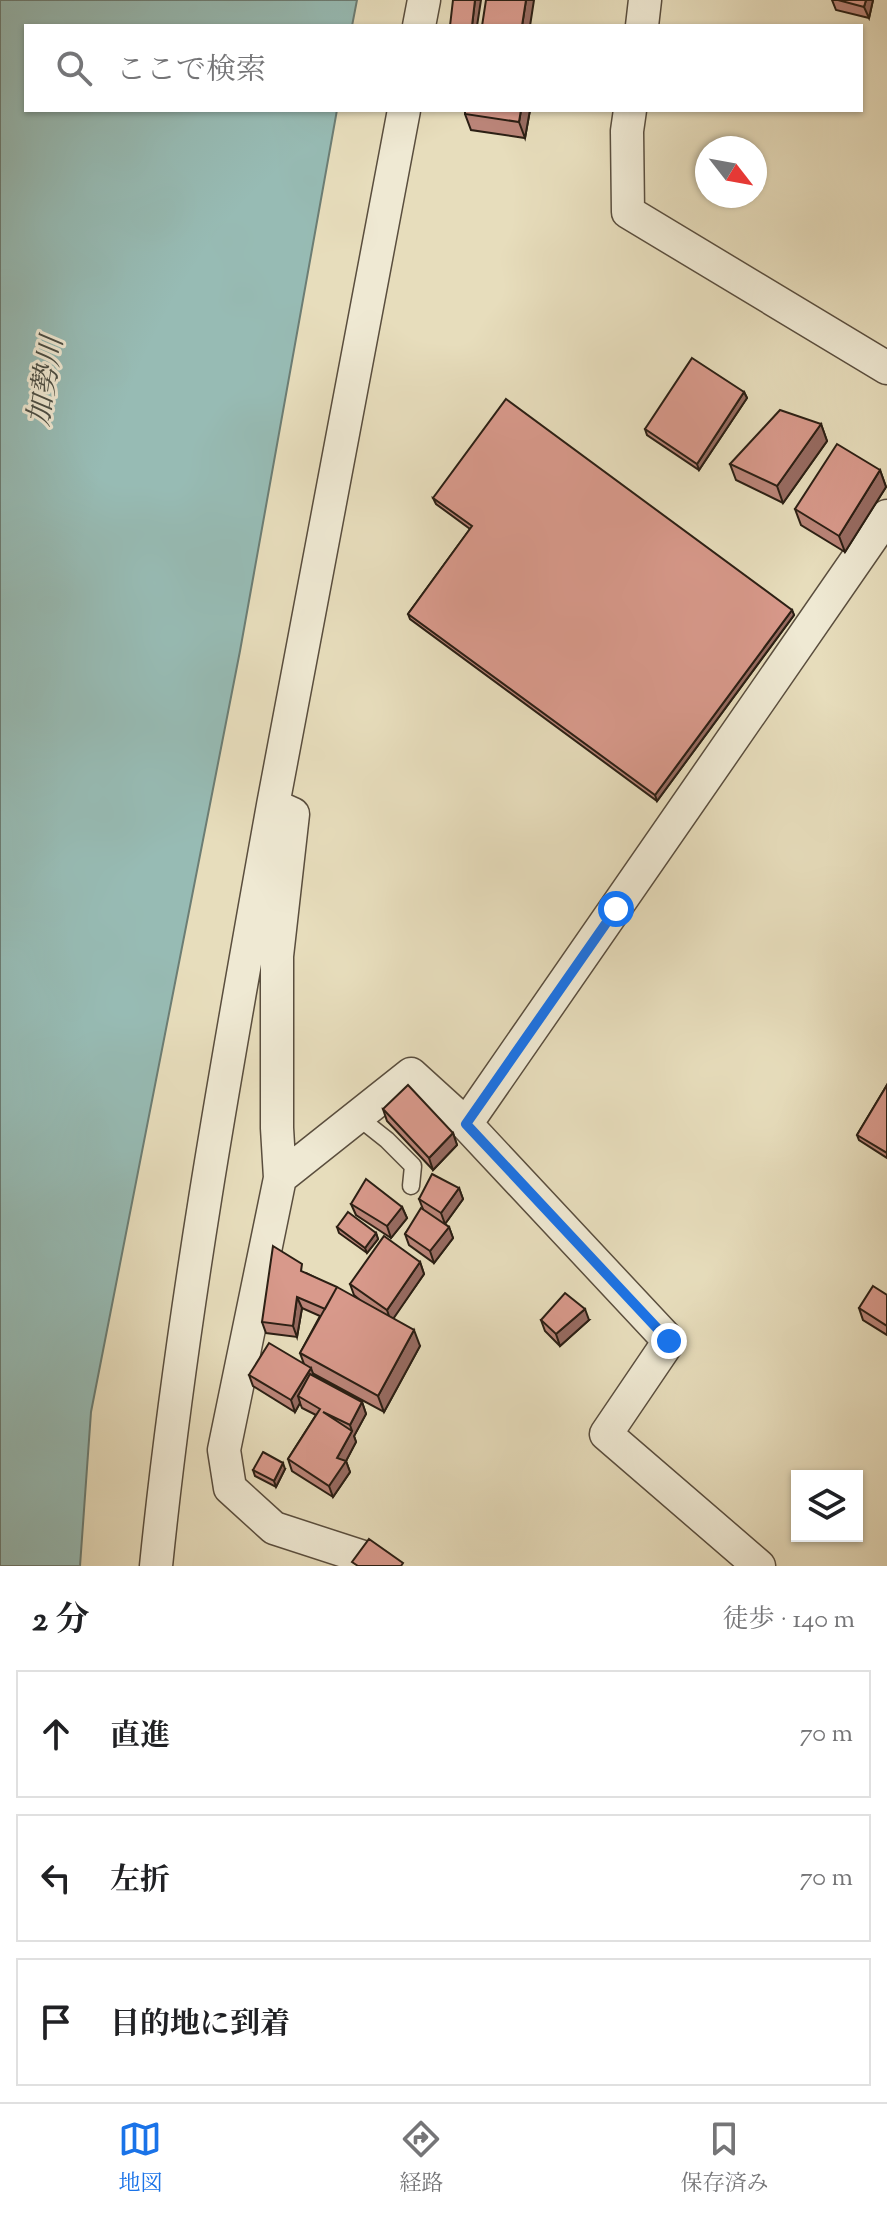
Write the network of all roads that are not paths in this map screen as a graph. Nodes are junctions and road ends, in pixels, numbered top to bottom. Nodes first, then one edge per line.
1 (424, 0) edge
2 (645, 0) edge
3 (419, 24) edge
4 (642, 24) edge
5 (404, 112) edge
6 (630, 112) edge
7 (887, 368) edge
8 (887, 516) edge
9 (273, 805) junction
10 (358, 1117) junction
11 (466, 1124) junction
12 (280, 1178) junction
13 (411, 1186) dead end
14 (156, 1566) edge
15 (378, 1566) edge
16 (759, 1566) edge

1 - 3 street
2 - 4 street
5 - 9 street
6 - 7 street
8 - 11 street
9 - 12 street
9 - 14 street
10 - 11 street
10 - 12 street
10 - 13 lane
11 - 16 street
12 - 15 street

